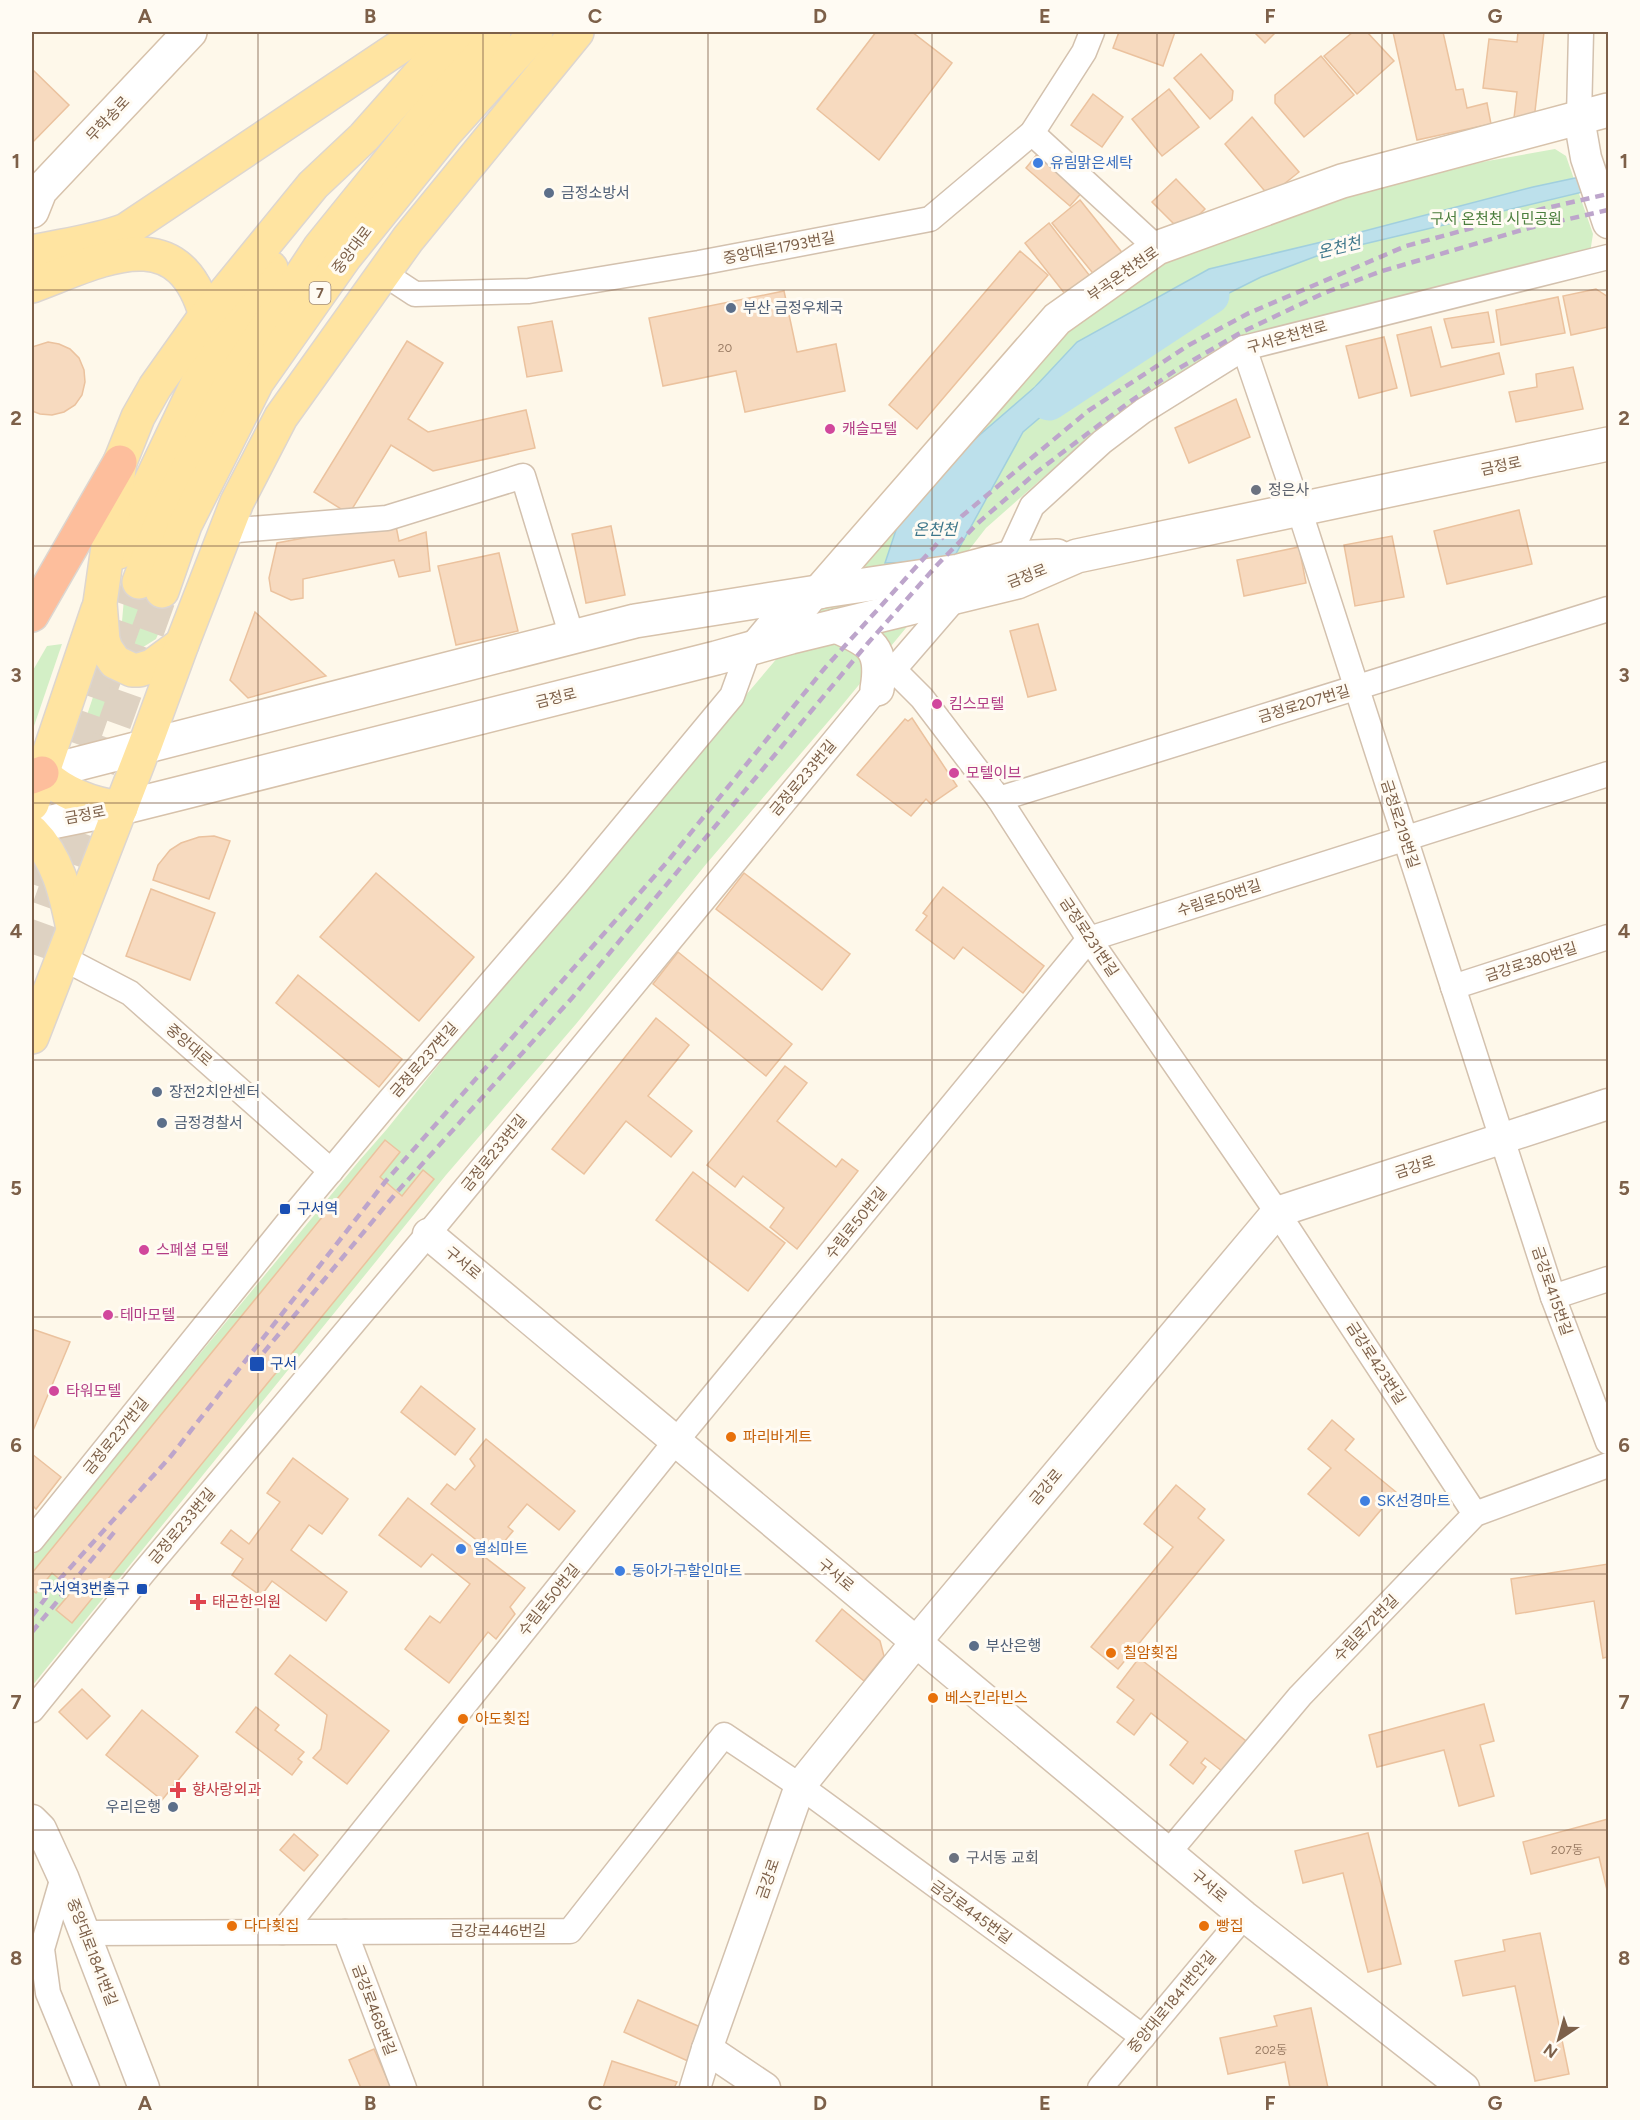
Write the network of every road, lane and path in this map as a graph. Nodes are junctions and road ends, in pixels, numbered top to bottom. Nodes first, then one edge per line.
1 (190, 32) edge
2 (422, 32) edge
3 (457, 32) edge
4 (494, 32) edge
5 (536, 32) edge
6 (577, 32) edge
7 (1092, 32) edge
8 (1581, 32) edge
9 (1593, 114) edge
10 (1032, 133) junction
11 (364, 137) junction
12 (34, 200) edge
13 (1608, 223) edge
14 (1157, 248) junction
15 (32, 252) edge
16 (1608, 257) edge
17 (383, 273) junction
18 (32, 286) edge
19 (206, 316) junction
20 (1244, 348) junction
21 (1608, 444) edge
22 (120, 462) junction
23 (1299, 509) junction
24 (226, 531) junction
25 (1077, 556) junction
26 (1008, 558) junction
27 (950, 590) junction
28 (825, 591) junction
29 (100, 603) junction
30 (1608, 609) edge
31 (32, 615) edge
32 (836, 626) junction
33 (572, 637) junction
34 (182, 644) junction
35 (749, 649) junction
36 (885, 679) junction
37 (1356, 687) junction
38 (145, 745) junction
39 (1608, 774) edge
40 (37, 775) edge
41 (999, 799) junction
42 (32, 804) edge
43 (121, 808) junction
44 (32, 826) edge
45 (32, 832) edge
46 (1405, 838) junction
47 (1608, 937) edge
48 (1089, 939) junction
49 (68, 944) junction
50 (32, 978) edge
51 (1453, 987) junction
52 (36, 1025) edge
53 (1608, 1104) edge
54 (1501, 1138) junction
55 (331, 1171) junction
56 (1277, 1212) junction
57 (428, 1234) junction
58 (1608, 1279) edge
59 (1553, 1298) junction
60 (676, 1441) junction
61 (1608, 1442) edge
62 (1608, 1465) edge
63 (1475, 1514) junction
64 (32, 1540) edge
65 (916, 1642) junction
66 (32, 1710) edge
67 (800, 1786) junction
68 (32, 1820) edge
69 (1168, 1853) junction
70 (63, 1877) junction
71 (1244, 1916) junction
72 (282, 1932) junction
73 (345, 1932) junction
74 (84, 1933) junction
75 (40, 1988) edge
76 (1143, 2037) junction
77 (707, 2049) junction
78 (87, 2088) edge
79 (144, 2088) edge
80 (404, 2088) edge
81 (695, 2088) edge
82 (765, 2088) edge
83 (1100, 2088) edge
84 (1464, 2088) edge

1 - 12 main road, 무학송로
2 - 15 main road
3 - 11 main road
4 - 5 main road, 중앙대로 / 7
6 - 17 main road
7 - 10 street, 중앙대로1793번길
8 - 9 street
9 - 13 street
9 - 14 main road, 부곡온천천로
10 - 14 street
10 - 17 street, 중앙대로1793번길
11 - 19 main road
11 - 29 main road
14 - 28 main road, 부곡온천천로
16 - 20 street, 구서온천천로
17 - 24 main road
18 - 19 main road
19 - 22 main road
20 - 23 street, 금정로219번길
20 - 26 street, 구서온천천로
21 - 23 main road, 금정로
22 - 29 main road
22 - 31 highway
23 - 25 main road, 금정로
23 - 37 street, 금정로219번길
24 - 33 street
24 - 34 main road
25 - 26 main road, 금정로
25 - 27 main road, 금정로
26 - 27 main road, 금정로
27 - 28 main road, 금정로
27 - 32 main road, 금정로
27 - 36 street, 금정로233번길
28 - 33 main road, 금정로
28 - 35 street, 금정로237번길
29 - 34 main road
29 - 40 main road
30 - 37 street, 금정로207번길
32 - 35 main road, 금정로
32 - 36 main road
33 - 38 main road, 금정로
34 - 38 main road
35 - 43 main road, 금정로
35 - 55 street, 금정로237번길
36 - 41 street, 금정로231번길
36 - 57 street, 금정로233번길
37 - 41 street, 금정로207번길
37 - 46 street, 금정로219번길
38 - 40 main road, 금정로
38 - 43 main road
39 - 46 street, 수림로50번길
40 - 42 main road
40 - 43 main road
41 - 48 street, 금정로231번길
43 - 44 main road, 금정로
43 - 49 main road
45 - 49 main road
46 - 48 street, 수림로50번길
46 - 51 street, 금정로219번길
47 - 51 street, 금강로380번길
48 - 56 street, 금정로231번길
48 - 60 street, 수림로50번길
49 - 52 main road
49 - 55 street, 중앙대로
50 - 52 main road
51 - 54 street, 금정로219번길
53 - 54 street, 금강로
54 - 56 street, 금강로
54 - 59 street, 금강로415번길
55 - 64 street, 금정로237번길
56 - 63 street, 금강로423번길
56 - 65 street, 금강로
57 - 60 street, 구서로
57 - 66 street, 금정로233번길
58 - 59 street
59 - 61 street, 금강로415번길
60 - 65 street, 구서로
60 - 72 street, 수림로50번길
62 - 63 street, 수림로72번길
63 - 69 street, 수림로72번길
65 - 67 street, 금강로
65 - 69 street, 구서로
67 - 73 street, 금강로446번길
67 - 76 street, 금강로445번길
67 - 77 street, 금강로
68 - 70 street, 중앙대로1841번길
69 - 71 street, 구서로
70 - 74 street, 중앙대로1841번길
70 - 75 street
71 - 76 street, 중앙대로1841번안길
71 - 84 street, 구서로
72 - 73 street, 금강로446번길
72 - 74 street, 금강로446번길
73 - 80 street, 금강로468번길
74 - 79 street, 중앙대로1841번길
75 - 78 street
76 - 83 street, 중앙대로1841번안길
77 - 81 street, 금강로
77 - 82 street

